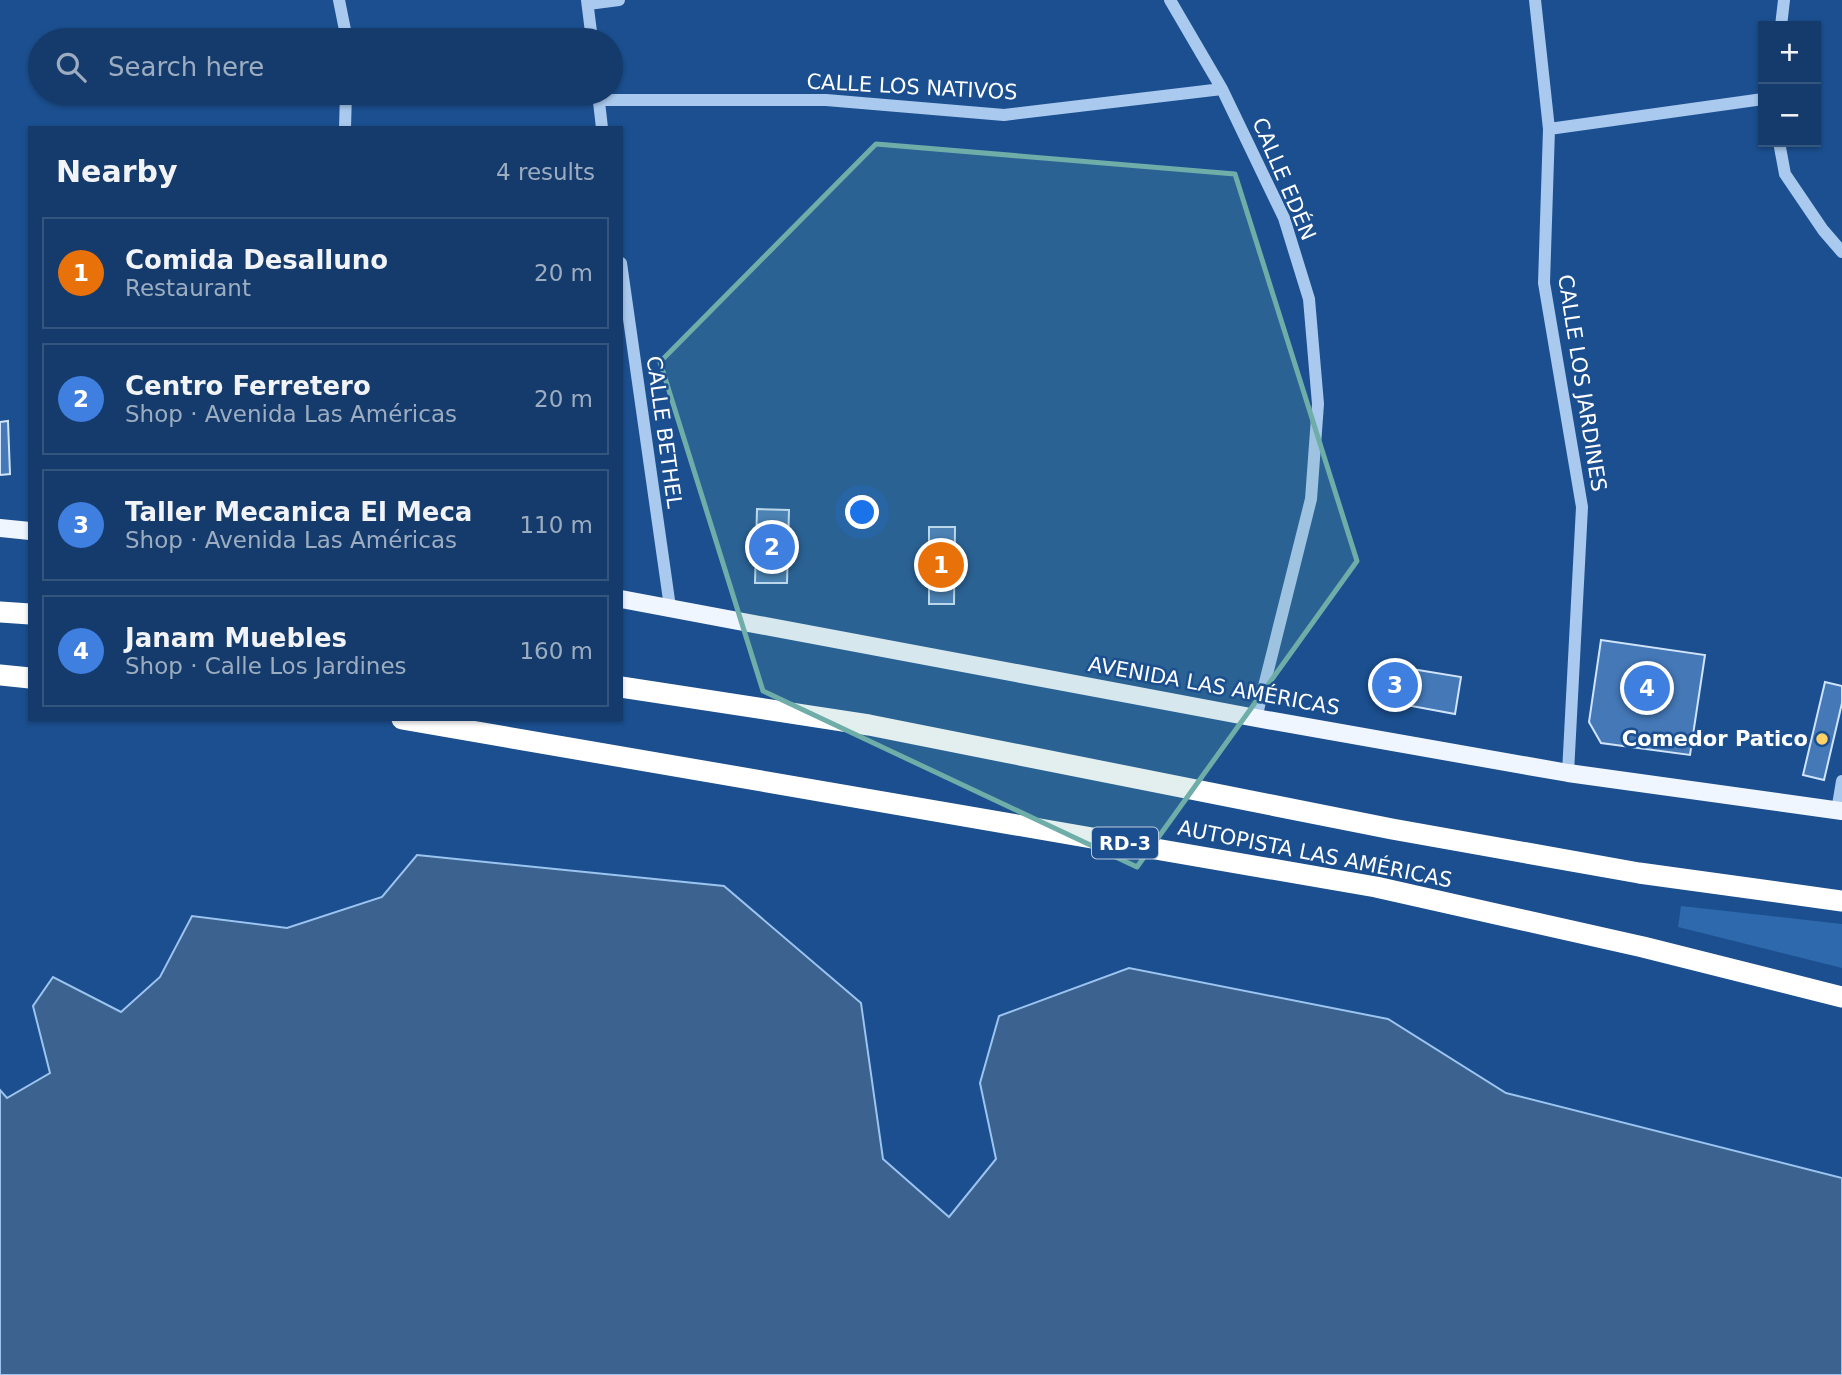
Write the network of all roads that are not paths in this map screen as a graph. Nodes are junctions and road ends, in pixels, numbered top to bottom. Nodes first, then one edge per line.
1 (339, 0) edge
2 (619, 0) edge
3 (1170, 0) edge
4 (1535, 0) edge
5 (1784, 0) edge
6 (588, 2) edge
7 (1781, 21) edge
8 (345, 28) edge
9 (591, 28) edge
10 (1222, 89) junction
11 (623, 96) edge
12 (1758, 100) edge
13 (346, 105) edge
14 (599, 105) edge
15 (345, 126) edge
16 (602, 126) edge
17 (1549, 130) junction
18 (1780, 147) edge
19 (1842, 252) edge
20 (623, 277) edge
21 (0, 528) edge
22 (28, 531) edge
23 (623, 599) edge
24 (670, 607) junction
25 (0, 612) edge
26 (28, 614) edge
27 (0, 675) edge
28 (28, 678) edge
29 (623, 687) edge
30 (1256, 718) junction
31 (414, 721) edge
32 (1568, 773) junction
33 (1842, 781) edge
34 (1839, 811) edge
35 (1842, 901) edge
36 (1842, 997) edge

1 - 8 street
2 - 6 street
3 - 10 street, CALLE EDÉN
4 - 17 street, CALLE LOS JARDINES
5 - 7 street
6 - 9 street
10 - 11 street, CALLE LOS NATIVOS
10 - 30 street, CALLE EDÉN
12 - 17 street
13 - 15 street
14 - 16 street
17 - 32 street, CALLE LOS JARDINES
18 - 19 street
20 - 24 street, CALLE BETHEL
21 - 22 main road
23 - 24 main road, AVENIDA LAS AMÉRICAS
24 - 30 main road, AVENIDA LAS AMÉRICAS
25 - 26 highway
27 - 28 highway
29 - 35 highway, AUTOPISTA LAS AMÉRICAS
30 - 32 main road, AVENIDA LAS AMÉRICAS
31 - 36 highway, AUTOPISTA LAS AMÉRICAS / RD-3
32 - 34 main road, AVENIDA LAS AMÉRICAS
33 - 34 street

